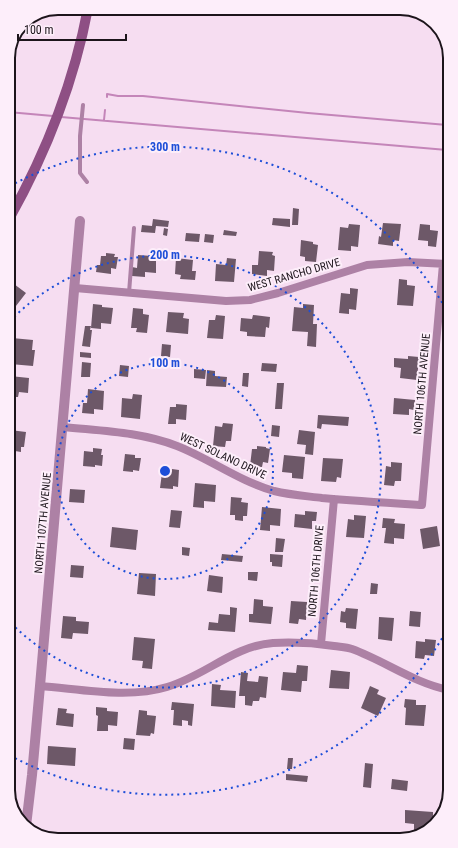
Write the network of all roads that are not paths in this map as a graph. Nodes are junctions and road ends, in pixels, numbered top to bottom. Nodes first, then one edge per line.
1 (86, 15) edge
2 (83, 104) dead end
3 (86, 182) dead end
4 (15, 208) edge
5 (80, 221) dead end
6 (134, 228) dead end
7 (443, 264) edge
8 (443, 285) edge
9 (75, 288) junction
10 (129, 293) junction
11 (64, 427) junction
12 (334, 499) junction
13 (422, 505) joint
14 (321, 644) junction
15 (40, 686) junction
16 (443, 688) edge
17 (27, 819) edge

1 - 4 main road
2 - 3 lane
5 - 9 street, NORTH 107TH AVENUE
6 - 10 lane
7 - 10 street, WEST RANCHO DRIVE
8 - 13 street, NORTH 106TH AVENUE
9 - 10 street, WEST RANCHO DRIVE
9 - 11 street, NORTH 107TH AVENUE
11 - 12 street, WEST SOLANO DRIVE
11 - 15 street, NORTH 107TH AVENUE
12 - 13 street, WEST SOLANO DRIVE
12 - 14 street, NORTH 106TH DRIVE
14 - 15 street
14 - 16 street
15 - 17 street, NORTH 107TH AVENUE

